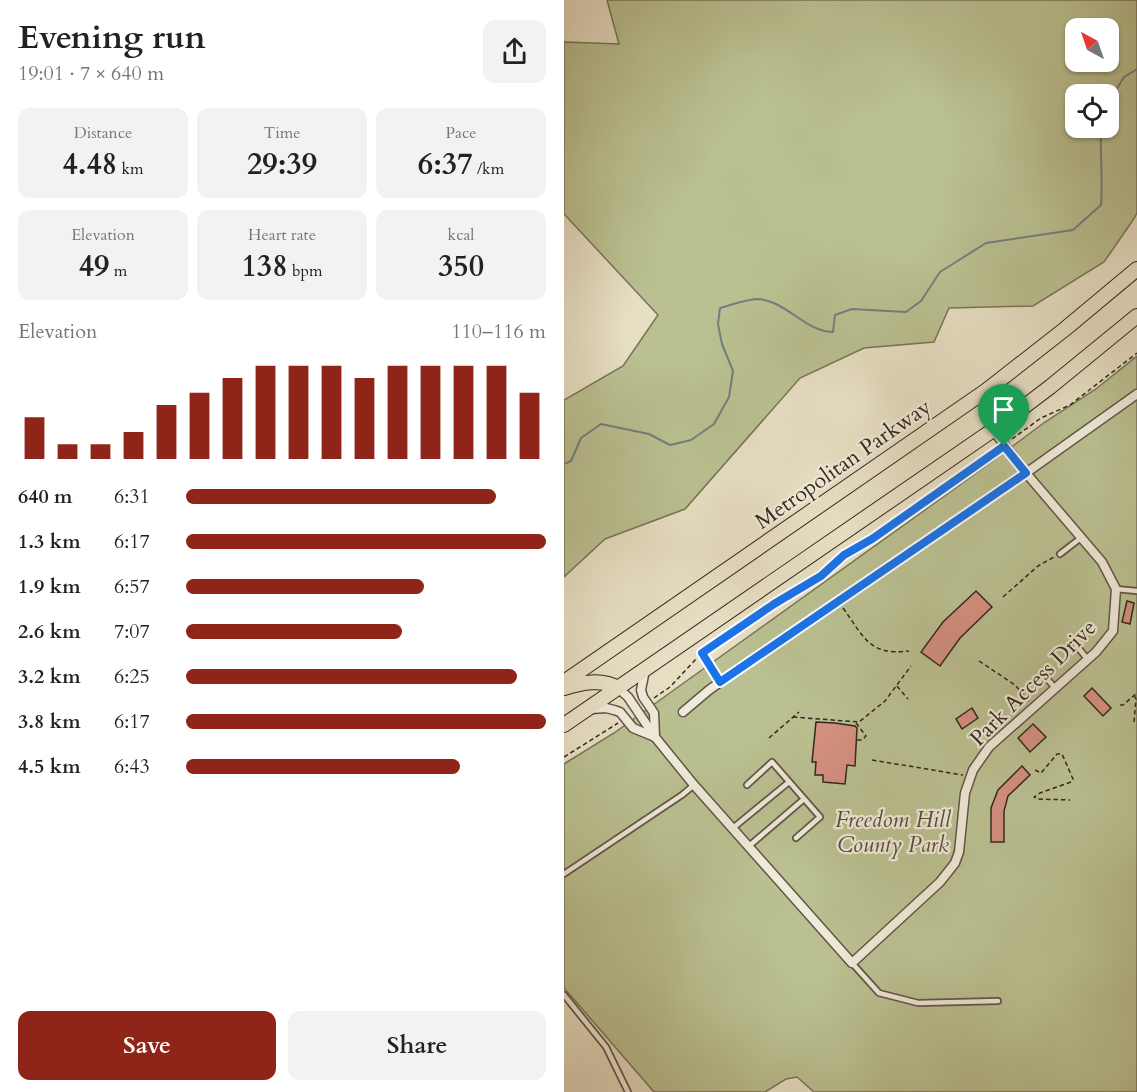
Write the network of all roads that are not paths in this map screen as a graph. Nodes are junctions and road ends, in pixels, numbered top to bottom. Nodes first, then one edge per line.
1 (1137, 269) edge
2 (1137, 316) edge
3 (987, 390) junction
4 (1137, 394) edge
5 (995, 428) junction
6 (1026, 473) junction
7 (1082, 537) junction
8 (1060, 554) road end
9 (1116, 589) junction
10 (1137, 591) edge
11 (1076, 645) dead end
12 (1088, 660) junction
13 (646, 668) junction
14 (1043, 674) dead end
15 (564, 682) edge
16 (564, 688) edge
17 (618, 688) junction
18 (1055, 688) junction
19 (585, 711) junction
20 (683, 712) dead end
21 (564, 725) edge
22 (655, 737) junction
23 (789, 782) junction
24 (694, 785) junction
25 (747, 785) dead end
26 (804, 799) junction
27 (733, 829) junction
28 (796, 838) dead end
29 (748, 846) junction
30 (564, 874) edge
31 (852, 963) junction
32 (564, 995) edge
33 (998, 1001) dead end
34 (628, 1092) edge

1 - 3 main road, Metropolitan Parkway
2 - 5 main road
3 - 5 main road
3 - 15 main road, Metropolitan Parkway
4 - 6 street
5 - 6 street
5 - 13 main road
6 - 7 street
6 - 20 street
7 - 8 lane
7 - 9 street
9 - 10 lane
9 - 12 street, Park Access Drive
11 - 12 lane
12 - 18 street, Park Access Drive
13 - 17 main road
13 - 22 street
14 - 18 lane
16 - 17 main road
17 - 19 main road
17 - 22 street
18 - 31 street, Park Access Drive
19 - 21 main road
19 - 22 street
22 - 24 street
23 - 25 lane
23 - 26 lane
23 - 27 lane
24 - 27 street
24 - 30 lane
26 - 28 lane
26 - 29 lane
27 - 29 street
29 - 31 street
31 - 33 lane
32 - 34 lane

